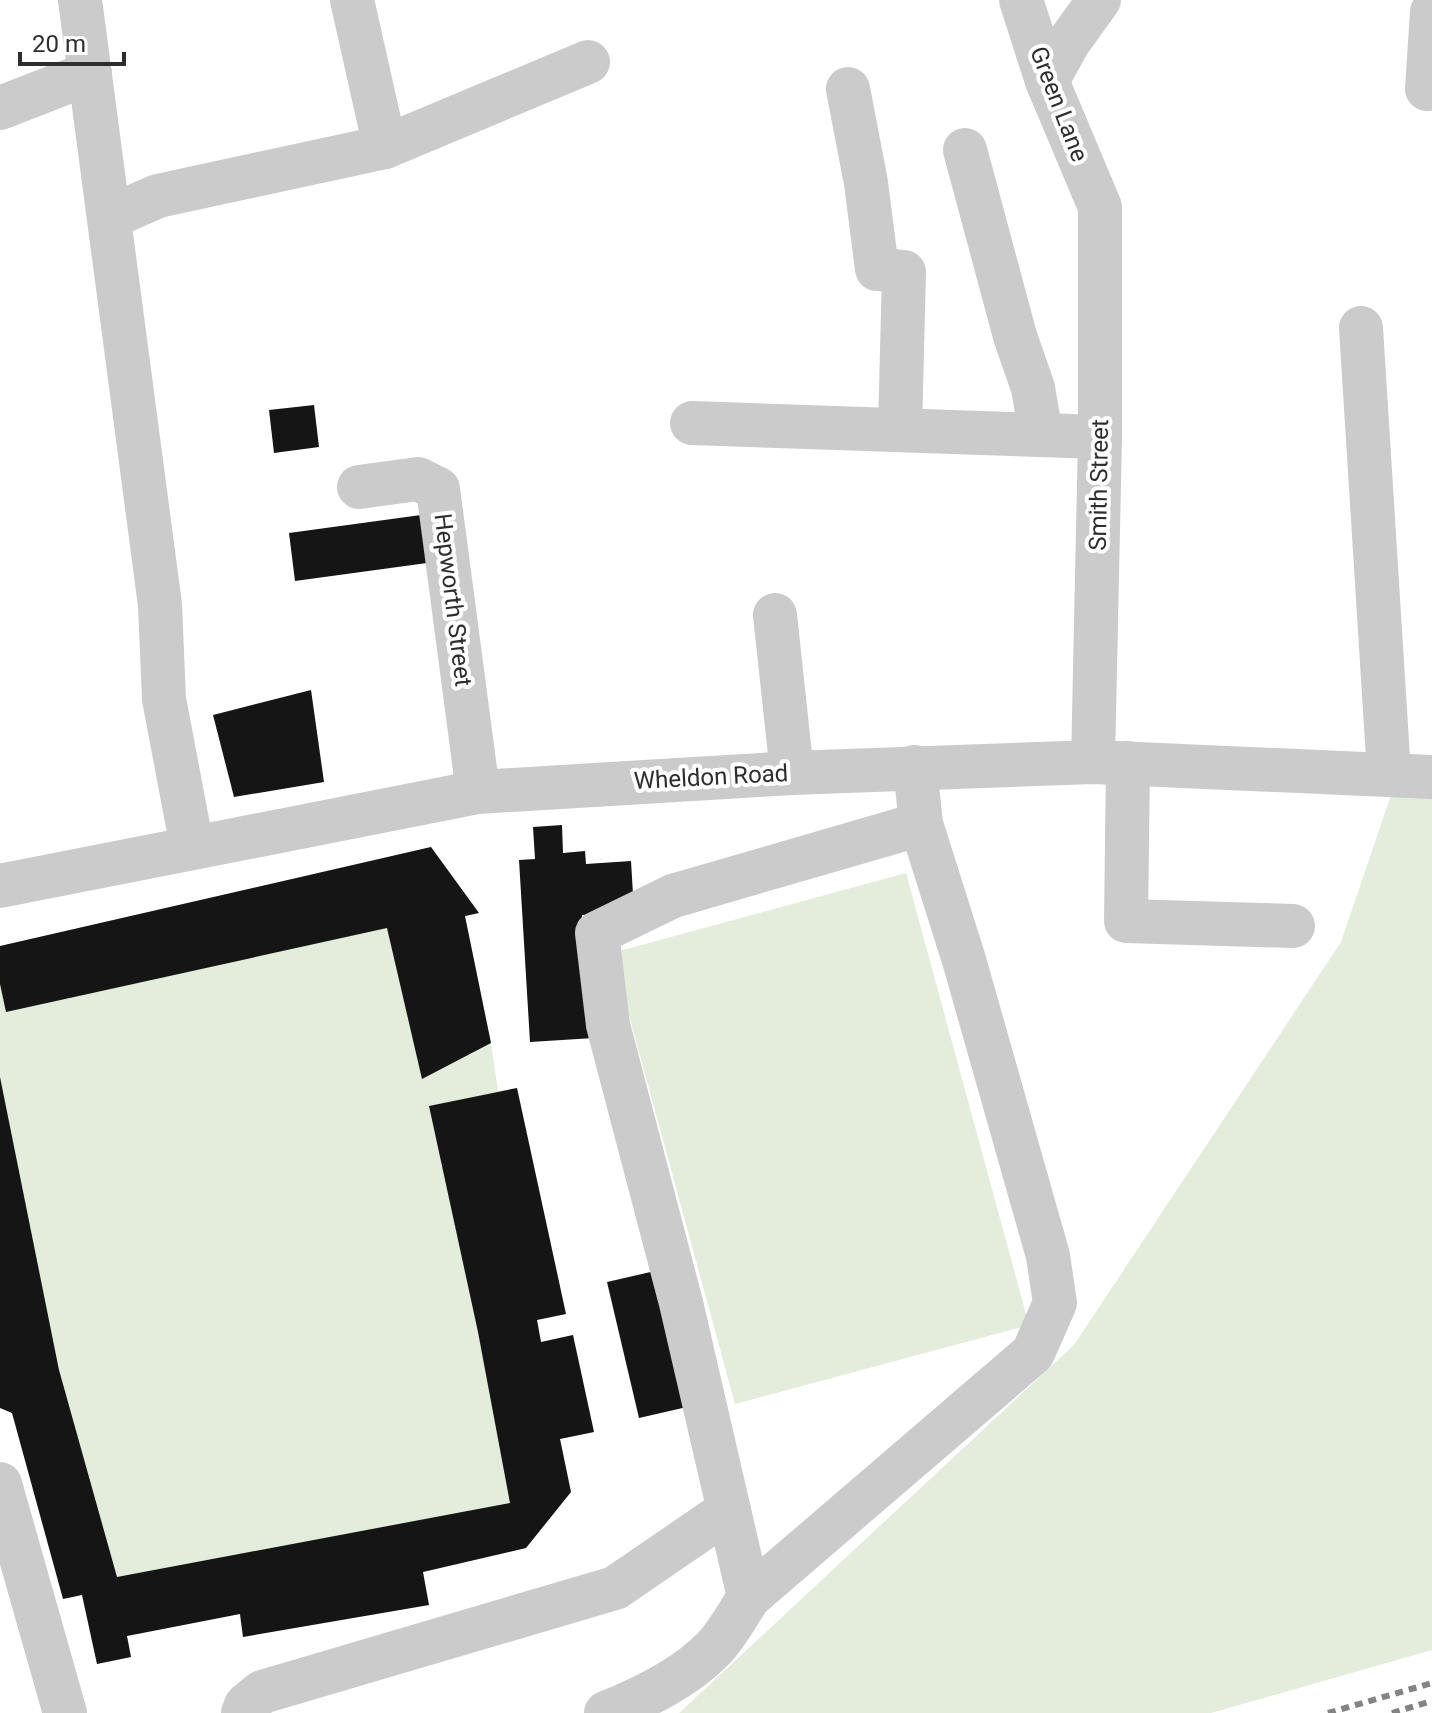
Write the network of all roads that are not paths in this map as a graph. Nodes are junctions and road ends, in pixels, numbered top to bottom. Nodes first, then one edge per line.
1 (80, 0) edge
2 (352, 0) edge
3 (1021, 0) edge
4 (1099, 0) edge
5 (1432, 12) edge
6 (588, 62) dead end
7 (90, 73) junction
8 (1047, 81) junction
9 (848, 89) dead end
10 (1427, 89) dead end
11 (0, 108) edge
12 (385, 147) junction
13 (965, 150) dead end
14 (1100, 207) joint
15 (110, 217) junction
16 (1361, 328) dead end
17 (692, 423) dead end
18 (900, 430) junction
19 (1041, 435) junction
20 (1100, 437) junction
21 (359, 487) dead end
22 (775, 615) dead end
23 (1111, 763) junction
24 (915, 767) junction
25 (792, 773) junction
26 (1389, 774) junction
27 (1432, 777) edge
28 (478, 792) junction
29 (921, 824) junction
30 (192, 847) junction
31 (0, 886) edge
32 (1293, 926) dead end
33 (0, 1484) edge
34 (729, 1510) junction
35 (749, 1597) junction
36 (65, 1713) edge
37 (243, 1713) edge
38 (606, 1713) edge

1 - 7 street
2 - 12 street
3 - 8 street, Green Lane
4 - 8 street
5 - 10 street
6 - 12 street
7 - 11 street
7 - 15 street
8 - 14 street, Green Lane
9 - 18 street
12 - 15 street
13 - 19 street
14 - 20 street, Smith Street
15 - 30 street
16 - 26 street
17 - 18 street
18 - 19 street
19 - 20 street
20 - 23 street, Smith Street
21 - 28 street, Hepworth Street
22 - 25 street
23 - 24 street, Wheldon Road
23 - 26 street, Wheldon Road
23 - 32 street, Smith Street
24 - 25 street, Wheldon Road
24 - 29 street
25 - 28 street, Wheldon Road
26 - 27 street, Wheldon Road
28 - 30 street, Wheldon Road
29 - 34 street
29 - 35 street
30 - 31 street, Wheldon Road
33 - 36 street
34 - 35 street
34 - 37 street
35 - 38 street

